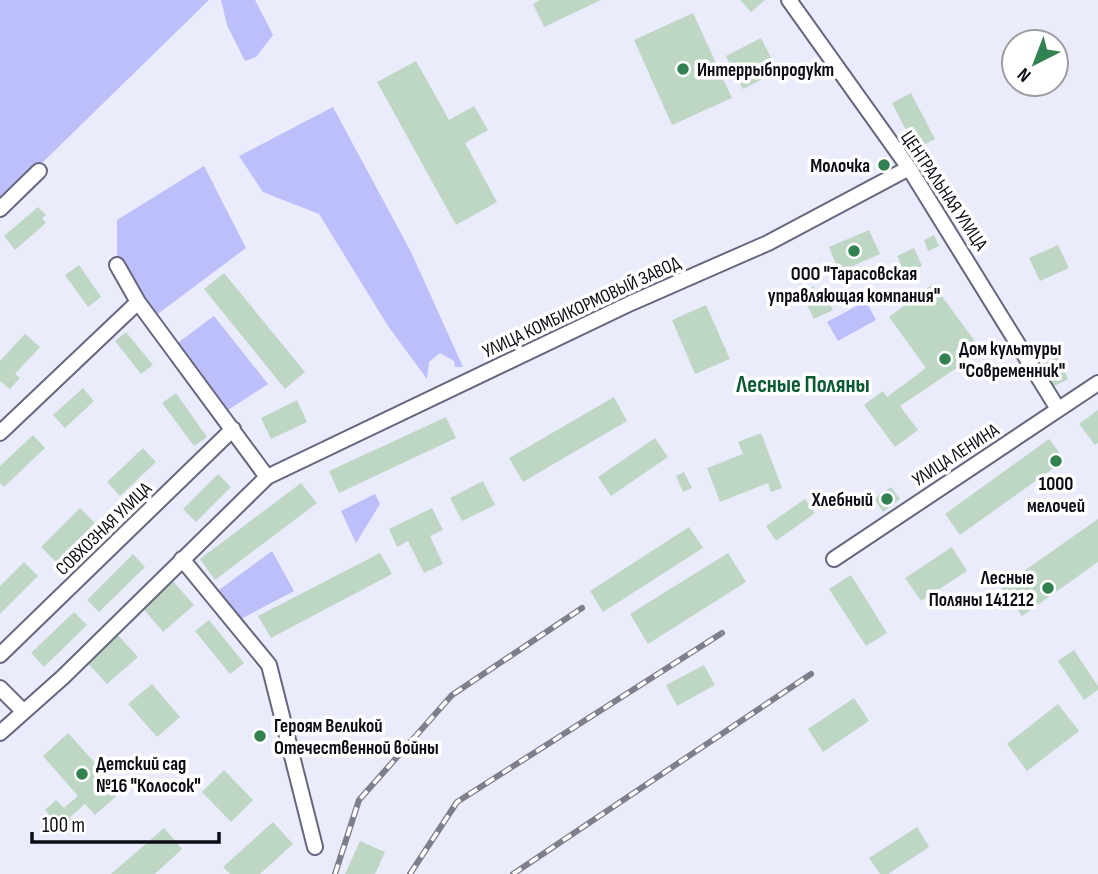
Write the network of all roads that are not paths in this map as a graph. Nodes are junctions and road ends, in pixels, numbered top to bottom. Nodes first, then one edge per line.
1 (789, 0) edge
2 (909, 168) junction
3 (39, 171) dead end
4 (0, 208) edge
5 (117, 265) dead end
6 (138, 302) junction
7 (1098, 383) edge
8 (1058, 409) junction
9 (233, 429) junction
10 (0, 433) edge
11 (267, 477) junction
12 (182, 559) junction
13 (834, 559) dead end
14 (0, 655) edge
15 (0, 688) edge
16 (23, 711) junction
17 (0, 733) edge
18 (315, 847) dead end

1 - 2 street, ЦЕНТРАЛЬНАЯ УЛИЦА
2 - 8 street, ЦЕНТРАЛЬНАЯ УЛИЦА
2 - 11 street, УЛИЦА КОМБИКОРМОВЫЙ ЗАВОД
3 - 4 street
5 - 6 street
6 - 9 street
6 - 10 street
7 - 8 street, УЛИЦА ЛЕНИНА
8 - 13 street, УЛИЦА ЛЕНИНА
9 - 11 street
9 - 14 street, СОВХОЗНАЯ УЛИЦА
11 - 12 street, УЛИЦА КОМБИКОРМОВЫЙ ЗАВОД
12 - 16 street, УЛИЦА КОМБИКОРМОВЫЙ ЗАВОД
12 - 18 street
15 - 16 street
16 - 17 street, УЛИЦА КОМБИКОРМОВЫЙ ЗАВОД

